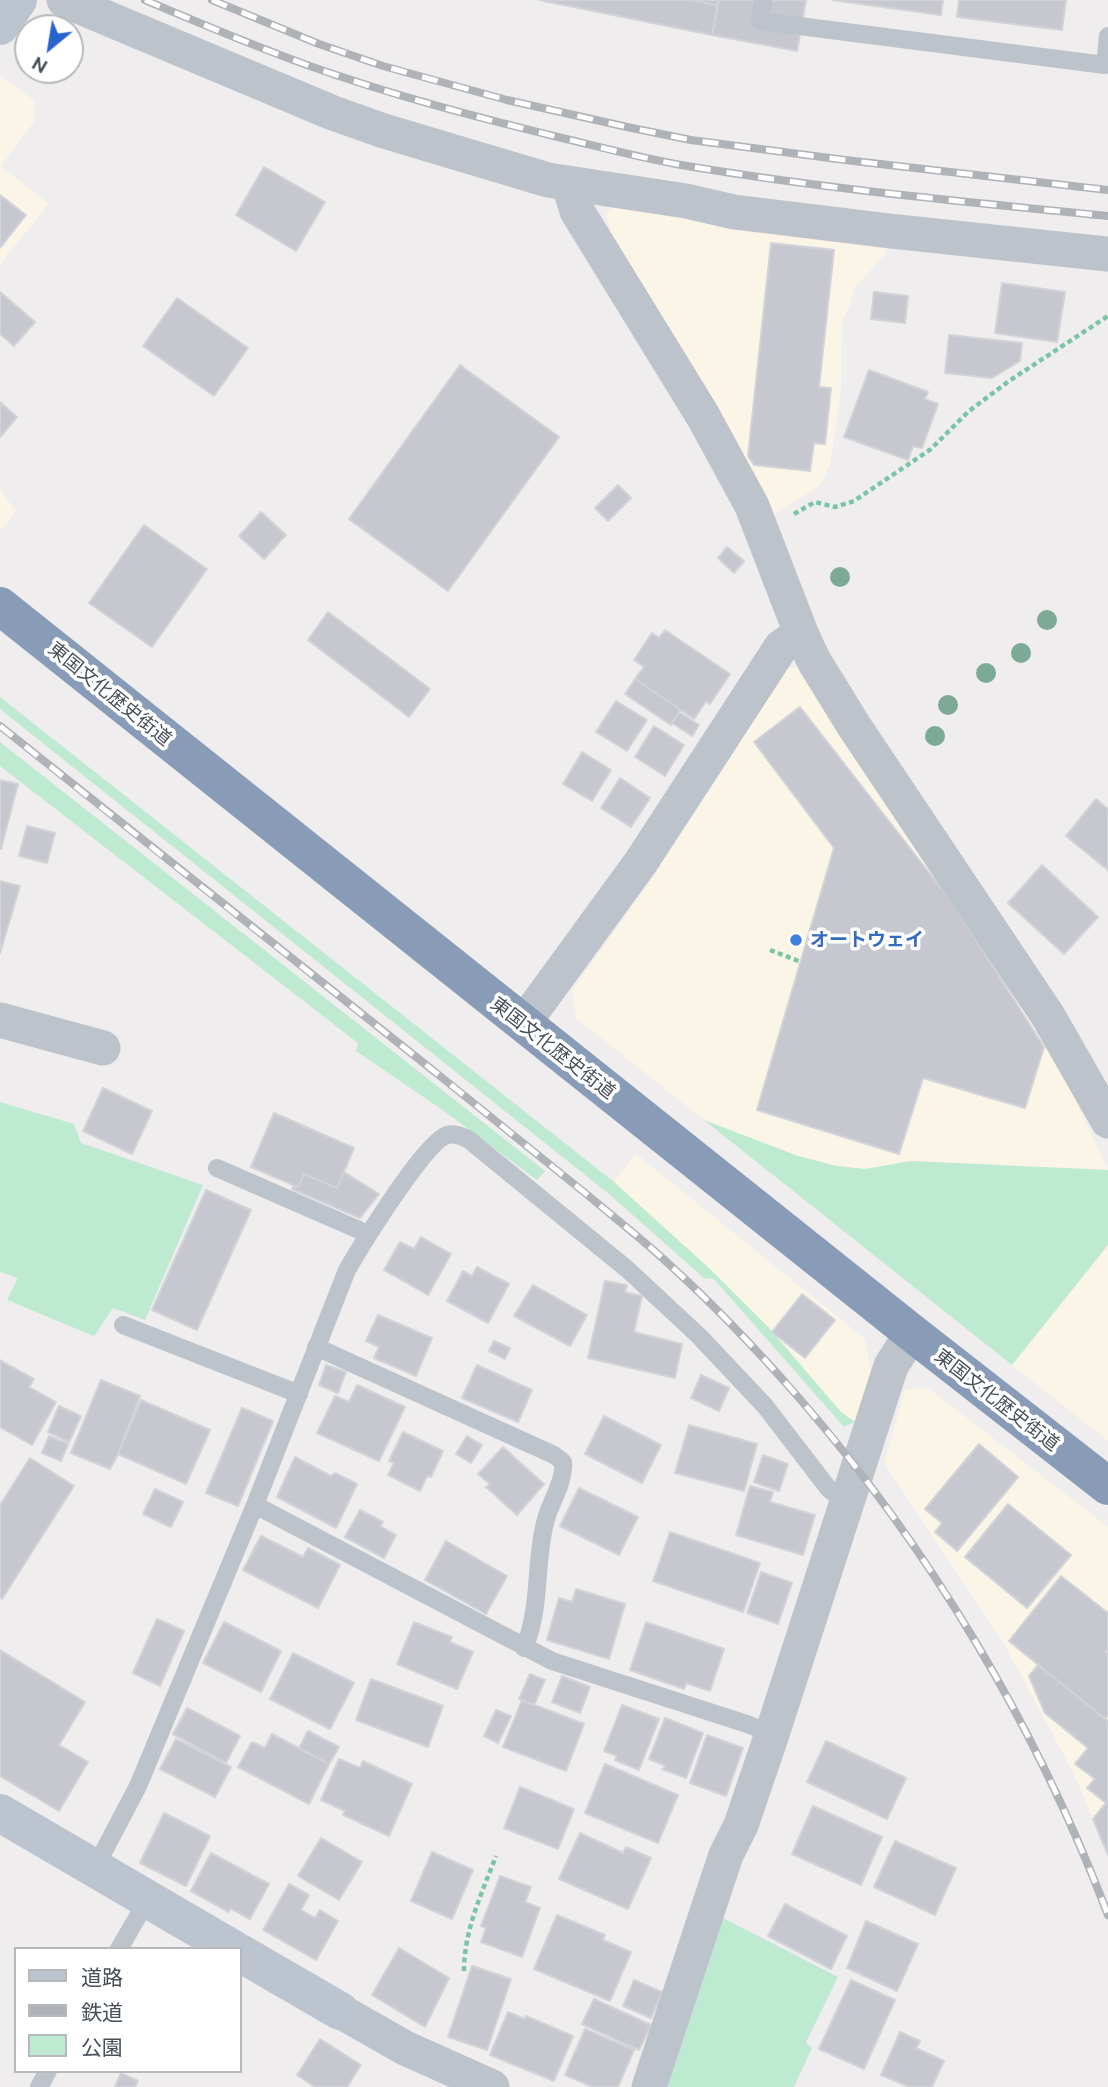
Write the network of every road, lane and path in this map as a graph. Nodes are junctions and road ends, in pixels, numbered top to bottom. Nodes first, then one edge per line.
1 (18, 0) edge
2 (64, 0) edge
3 (763, 0) edge
4 (0, 26) edge
5 (1108, 36) edge
6 (569, 185) junction
7 (1108, 254) edge
8 (1108, 316) edge
9 (761, 529) junction
10 (0, 606) edge
11 (801, 633) junction
12 (771, 950) dead end
13 (801, 962) dead end
14 (0, 1020) edge
15 (523, 1024) junction
16 (103, 1048) dead end
17 (1108, 1121) edge
18 (217, 1168) dead end
19 (368, 1236) junction
20 (123, 1325) dead end
21 (912, 1333) junction
22 (316, 1347) junction
23 (299, 1394) junction
24 (1108, 1486) edge
25 (846, 1503) junction
26 (255, 1505) junction
27 (524, 1648) junction
28 (772, 1734) junction
29 (0, 1813) edge
30 (496, 1856) dead end
31 (95, 1868) junction
32 (148, 1899) junction
33 (120, 1947) edge
34 (230, 1947) edge
35 (242, 1954) edge
36 (464, 1971) dead end
37 (341, 2011) joint
38 (492, 2087) edge
39 (649, 2087) edge

1 - 4 street
2 - 6 street
3 - 5 lane
6 - 7 street
6 - 9 street
8 - 9 path
9 - 11 street
10 - 15 highway, 東国文化歴史街道
11 - 15 street
11 - 17 street
12 - 13 path
14 - 16 street
15 - 21 highway, 東国文化歴史街道
18 - 19 lane
19 - 22 lane
19 - 25 lane
20 - 23 lane
21 - 24 highway, 東国文化歴史街道
21 - 25 street
22 - 23 lane
22 - 27 lane
23 - 26 lane
25 - 28 street
26 - 27 lane
26 - 31 lane
27 - 28 lane
28 - 39 street
29 - 31 street
30 - 36 path
31 - 32 street
32 - 33 lane
32 - 34 street
35 - 37 street
37 - 38 street

